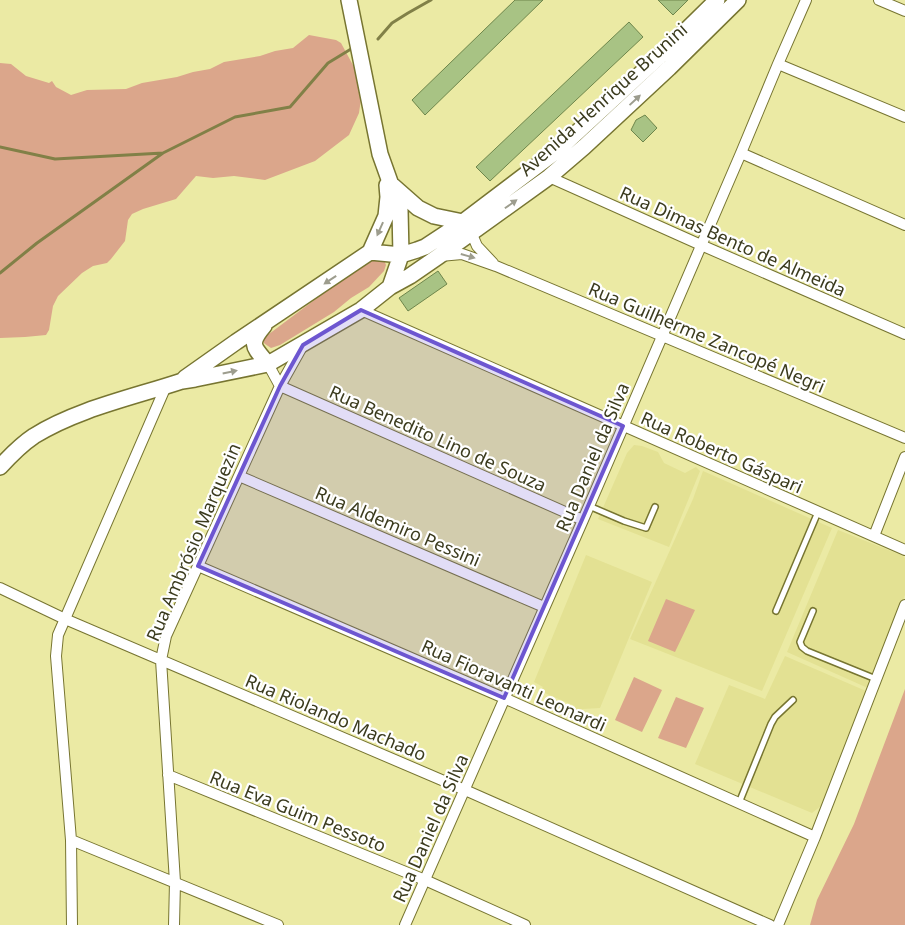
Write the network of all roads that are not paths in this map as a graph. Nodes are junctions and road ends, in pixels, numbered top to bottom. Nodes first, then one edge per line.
1 (349, 0) edge
2 (717, 0) edge
3 (738, 0) edge
4 (806, 0) edge
5 (879, 0) edge
6 (905, 11) edge
7 (778, 64) junction
8 (905, 117) edge
9 (741, 153) junction
10 (386, 171) junction
11 (549, 177) junction
12 (392, 185) junction
13 (905, 225) edge
14 (467, 227) junction
15 (700, 245) junction
16 (370, 252) junction
17 (401, 255) junction
18 (439, 256) junction
19 (496, 266) junction
20 (390, 287) junction
21 (361, 310) junction
22 (270, 320) junction
23 (905, 334) edge
24 (662, 335) junction
25 (303, 345) junction
26 (268, 364) junction
27 (182, 381) junction
28 (166, 386) junction
29 (280, 386) junction
30 (623, 426) junction
31 (905, 438) edge
32 (905, 457) edge
33 (0, 467) edge
34 (239, 476) junction
35 (589, 506) junction
36 (655, 507) dead end
37 (818, 512) junction
38 (583, 520) junction
39 (874, 536) junction
40 (905, 550) edge
41 (198, 566) junction
42 (0, 588) edge
43 (905, 605) edge
44 (544, 607) junction
45 (776, 611) dead end
46 (813, 611) dead end
47 (65, 619) junction
48 (161, 660) junction
49 (876, 679) junction
50 (504, 698) junction
51 (793, 700) dead end
52 (168, 775) junction
53 (464, 790) junction
54 (739, 803) junction
55 (815, 837) junction
56 (70, 840) junction
57 (425, 880) junction
58 (175, 882) junction
59 (72, 925) edge
60 (174, 925) edge
61 (278, 925) edge
62 (405, 925) edge
63 (525, 925) edge
64 (770, 925) edge
65 (778, 925) edge

1 - 10 main road
2 - 14 main road, Avenida Henrique Brunini
11 -> 3 main road, Avenida Henrique Brunini
4 - 7 street, Rua Daniel da Silva
5 - 6 street
7 - 8 street
7 - 9 street, Rua Daniel da Silva
9 - 13 street
9 - 15 street, Rua Daniel da Silva
10 - 12 main road
10 -> 16 main road
14 -> 11 main road, Avenida Henrique Brunini
11 - 15 street, Rua Dimas Bento de Almeida
12 - 14 main road
12 - 17 main road
14 - 17 main road, Avenida Henrique Brunini
14 - 18 main road, Avenida Henrique Brunini
14 - 19 street, Rua Guilherme Zancopé Negri
15 - 23 street, Rua Dimas Bento de Almeida
15 - 24 street, Rua Daniel da Silva
16 - 17 main road
16 -> 22 main road, Avenida Henrique Brunini
17 - 20 main road
18 -> 19 street, Rua Guilherme Zancopé Negri
18 - 20 main road, Avenida Henrique Brunini
19 - 24 street, Rua Guilherme Zancopé Negri
20 - 21 main road, Avenida Henrique Brunini
21 - 25 main road, Avenida Henrique Brunini
21 - 30 street, Rua Roberto Gáspari
22 - 26 main road
22 - 27 main road, Avenida Henrique Brunini
24 - 30 street, Rua Daniel da Silva
24 - 31 street, Rua Guilherme Zancopé Negri
25 - 26 main road, Avenida Henrique Brunini
25 - 29 street, Rua Ambrósio Marquezin
27 -> 26 main road, Avenida Henrique Brunini
26 - 29 street
27 - 28 main road, Avenida Henrique Brunini
28 - 33 main road, Avenida Henrique Brunini
28 - 47 street
29 - 34 street, Rua Ambrósio Marquezin
29 - 38 street, Rua Benedito Lino de Souza
30 - 35 street, Rua Daniel da Silva
30 - 37 street, Rua Roberto Gáspari
32 - 39 street
34 - 41 street, Rua Ambrósio Marquezin
34 - 44 street, Rua Aldemiro Pessini
35 - 36 lane
35 - 38 street, Rua Daniel da Silva
37 - 39 street, Rua Roberto Gáspari
37 - 45 lane
38 - 44 street, Rua Daniel da Silva
39 - 40 street, Rua Roberto Gáspari
41 - 48 street, Rua Ambrósio Marquezin
41 - 50 street, Rua Fioravanti Leonardi
42 - 47 street, Rua Riolando Machado
43 - 49 street
44 - 50 street, Rua Daniel da Silva
46 - 49 lane
47 - 48 street, Rua Riolando Machado
47 - 56 street
48 - 52 street, Rua Ambrósio Marquezin
48 - 53 street, Rua Riolando Machado
49 - 55 street
50 - 53 street, Rua Daniel da Silva
50 - 54 street, Rua Fioravanti Leonardi
51 - 54 lane
52 - 57 street, Rua Eva Guim Pessoto
52 - 58 street, Rua Ambrósio Marquezin
53 - 57 street, Rua Daniel da Silva
53 - 64 street, Rua Riolando Machado
54 - 55 street, Rua Fioravanti Leonardi
55 - 65 street
56 - 58 street
56 - 59 street
57 - 62 street, Rua Daniel da Silva
57 - 63 street, Rua Eva Guim Pessoto
58 - 60 street, Rua Ambrósio Marquezin
58 - 61 street

